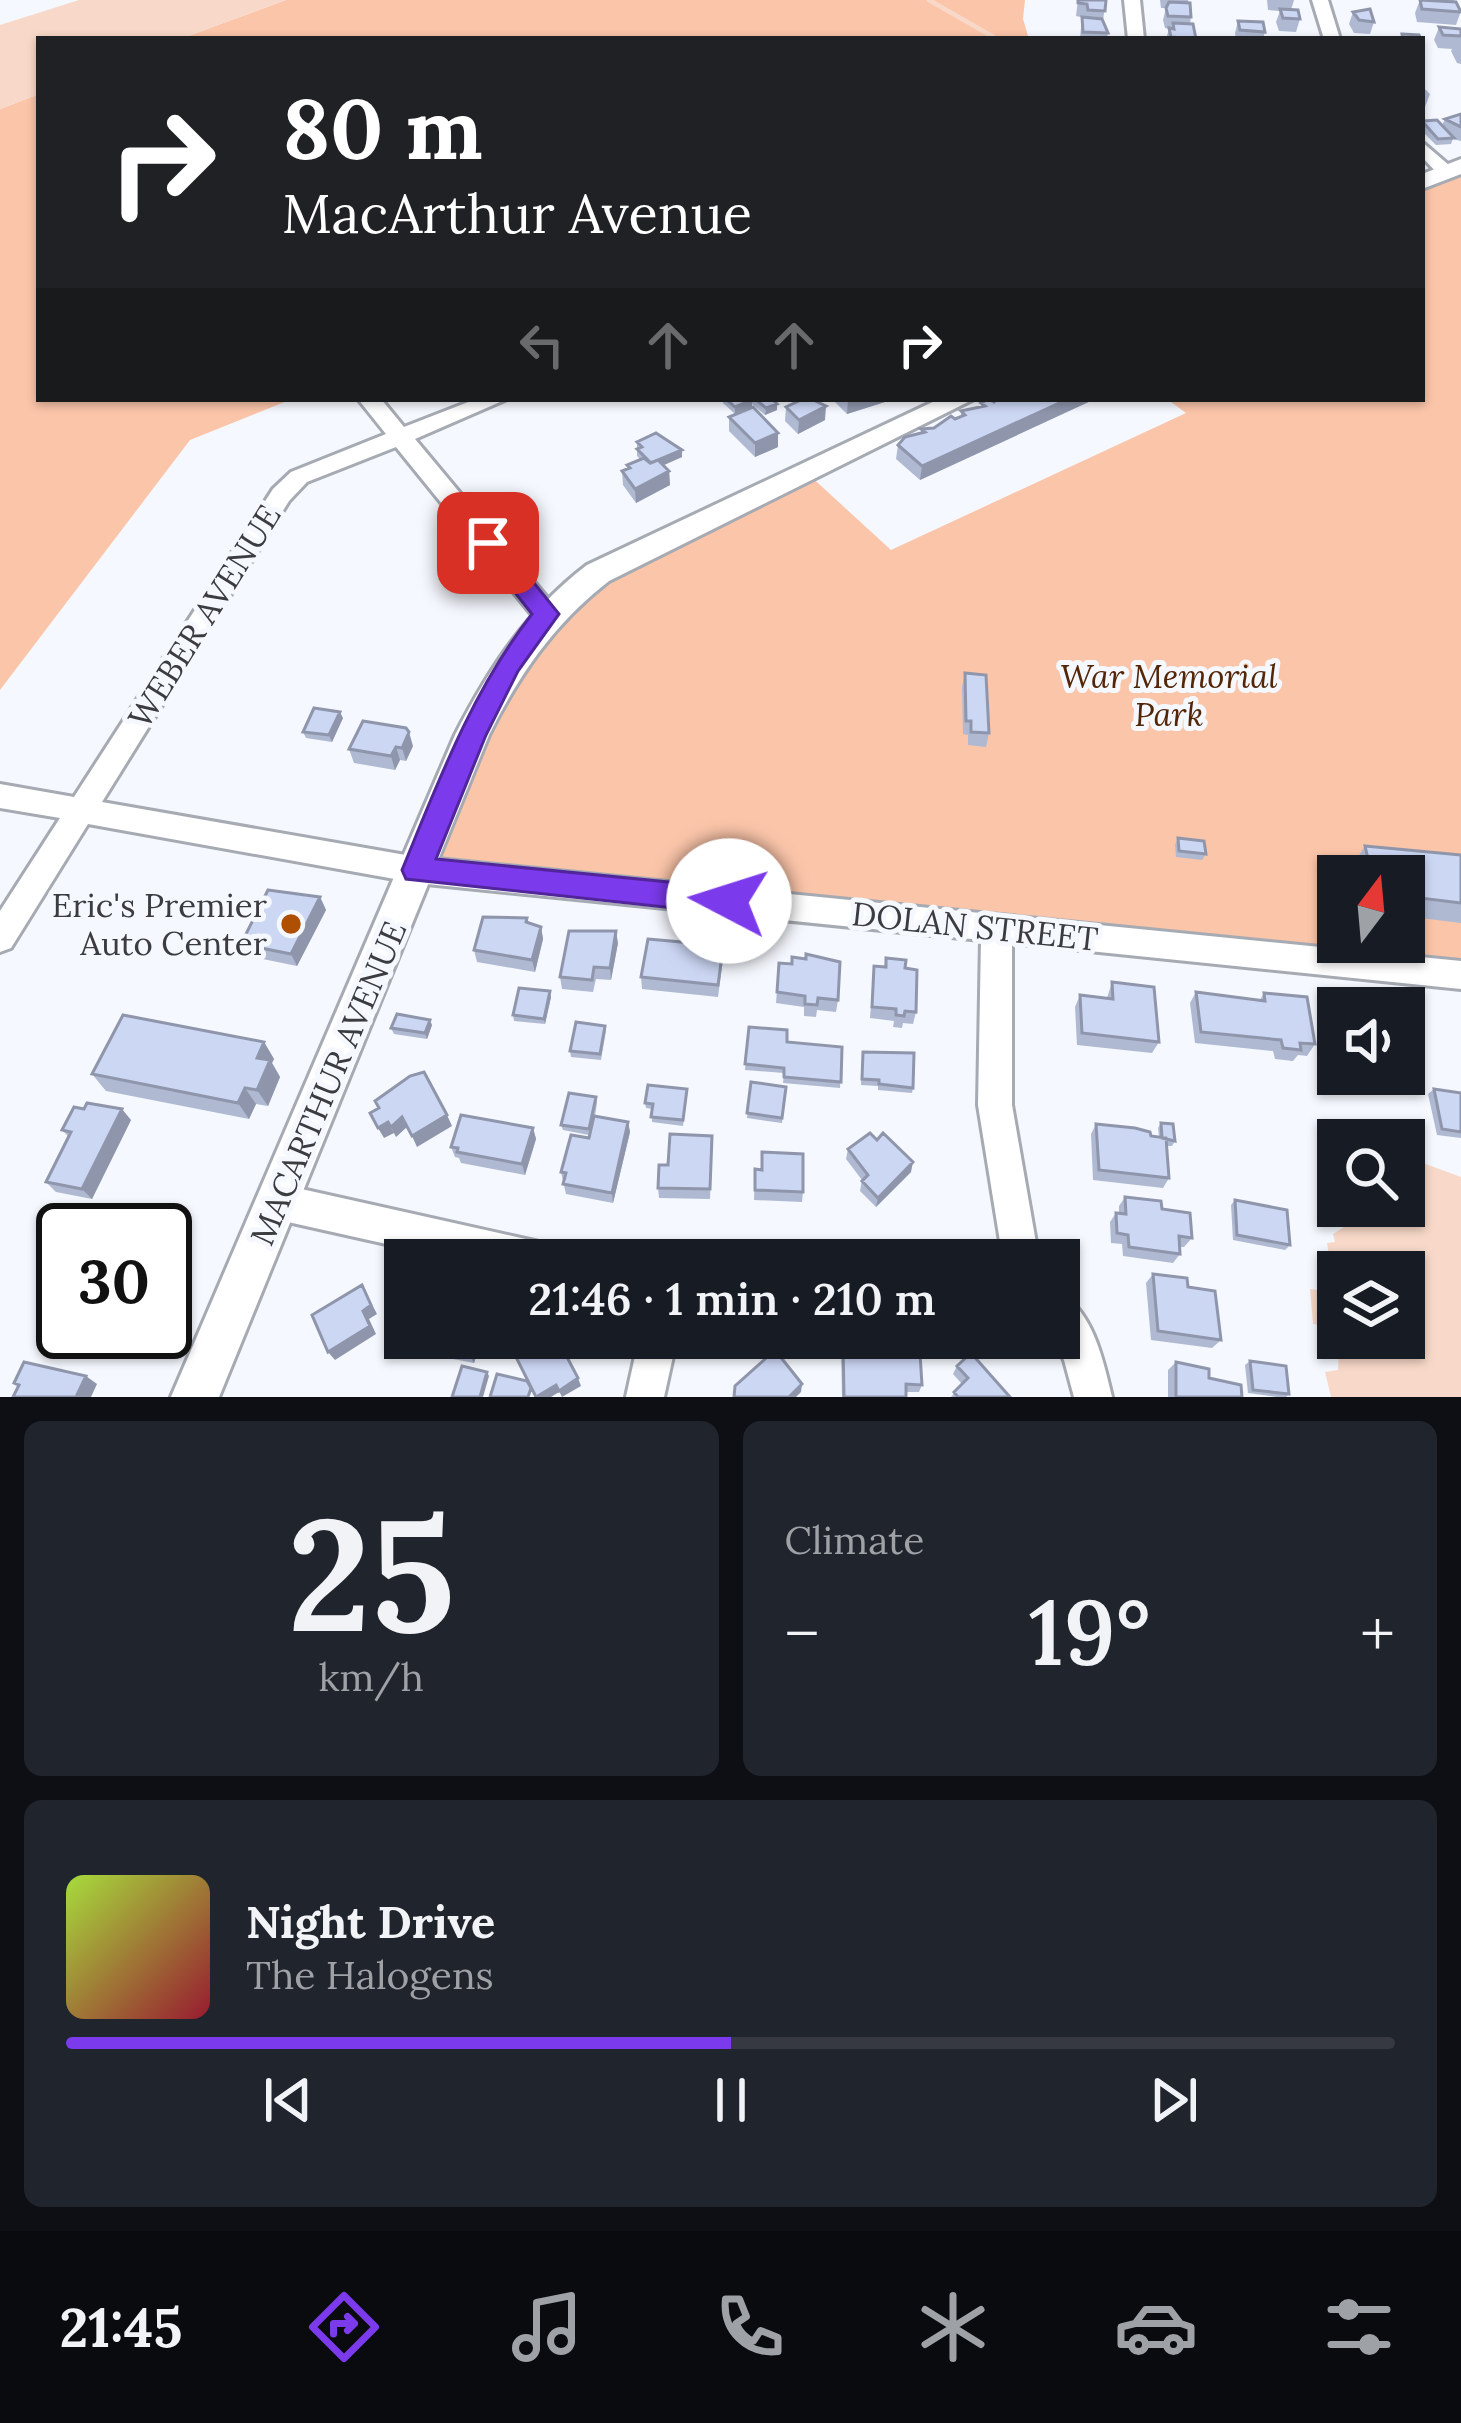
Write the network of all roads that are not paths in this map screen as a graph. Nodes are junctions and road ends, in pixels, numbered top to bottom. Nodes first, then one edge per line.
1 (1132, 0) edge
2 (1320, 0) edge
3 (1136, 36) edge
4 (1331, 36) edge
5 (1425, 149) edge
6 (1453, 168) edge
7 (1425, 181) edge
8 (372, 402) edge
9 (488, 402) edge
10 (955, 402) edge
11 (401, 437) junction
12 (546, 614) junction
13 (0, 796) edge
14 (80, 812) junction
15 (417, 870) junction
16 (997, 928) junction
17 (0, 938) edge
18 (1461, 975) edge
19 (279, 1202) junction
20 (445, 1239) edge
21 (1017, 1239) edge
22 (1080, 1350) edge
23 (653, 1359) edge
24 (195, 1397) edge
25 (645, 1397) edge
26 (1093, 1397) edge

1 - 3 street
2 - 4 street
5 - 6 street
6 - 7 street
8 - 11 street
9 - 11 street, WEBER AVENUE
10 - 12 street, MACARTHUR AVENUE
11 - 12 street
11 - 14 street, WEBER AVENUE
12 - 15 street, MACARTHUR AVENUE
13 - 14 street, DOLAN STREET
14 - 15 street, DOLAN STREET
14 - 17 street, WEBER AVENUE
15 - 16 street, DOLAN STREET
15 - 19 street, MACARTHUR AVENUE
16 - 18 street, DOLAN STREET
16 - 21 street
19 - 20 street
19 - 24 street, MACARTHUR AVENUE
22 - 26 street
23 - 25 street

